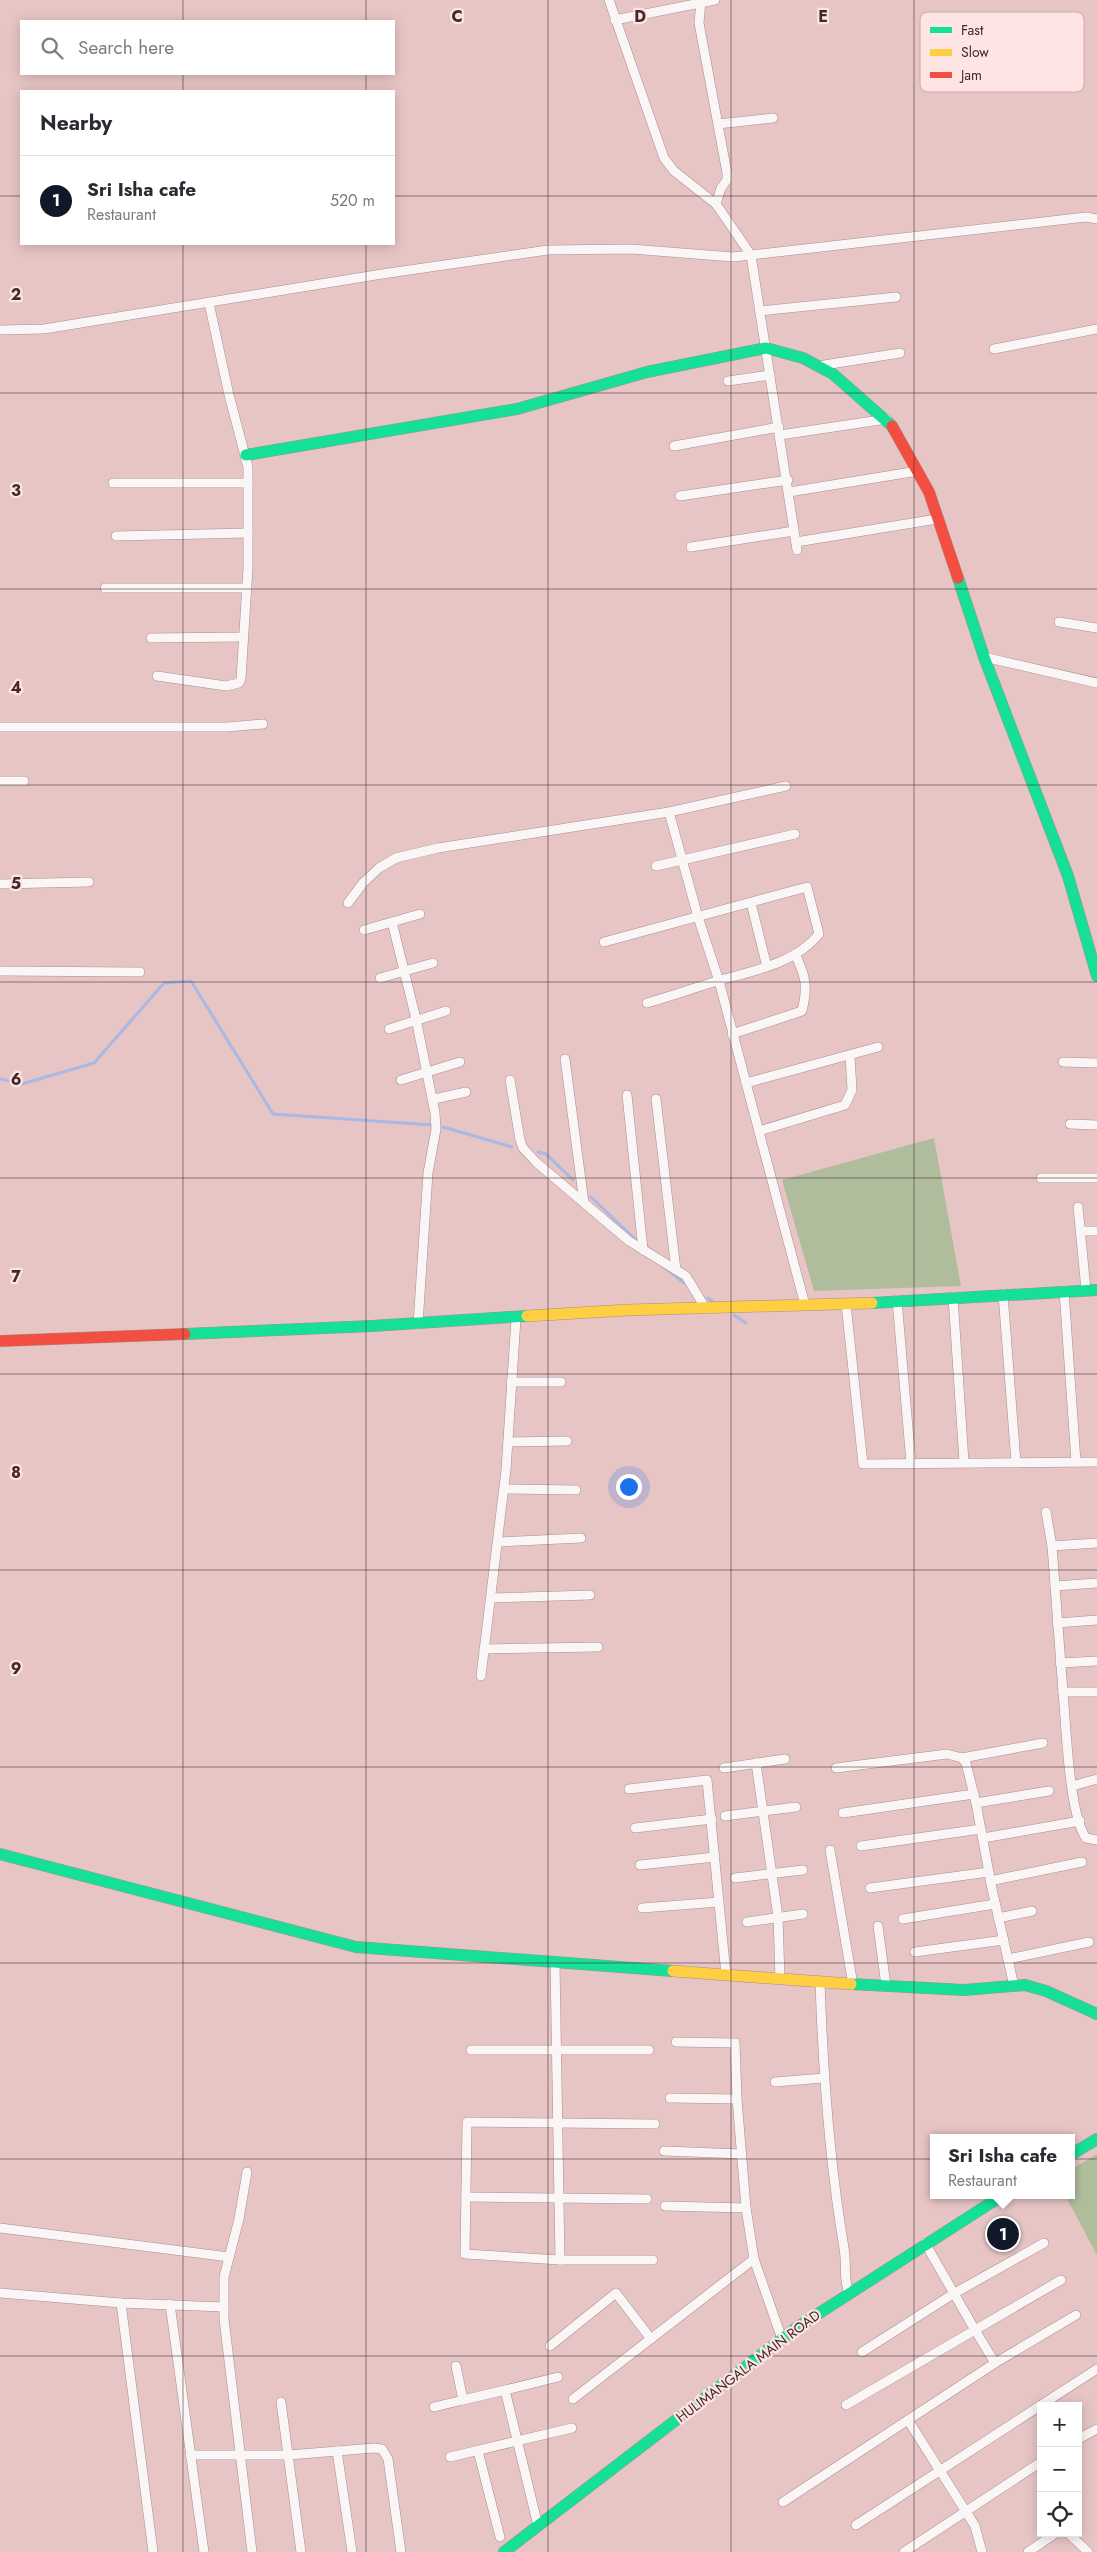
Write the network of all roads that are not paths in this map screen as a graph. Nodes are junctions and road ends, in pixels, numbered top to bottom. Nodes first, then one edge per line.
1 (609, 0) edge
2 (715, 0) edge
3 (701, 1) edge
4 (615, 20) junction
5 (773, 118) dead end
6 (718, 124) junction
7 (716, 204) junction
8 (1097, 219) edge
9 (751, 255) junction
10 (896, 297) dead end
11 (209, 303) junction
12 (760, 311) junction
13 (1097, 329) edge
14 (0, 330) edge
15 (766, 348) junction
16 (994, 349) dead end
17 (900, 353) dead end
18 (818, 366) junction
19 (770, 375) junction
20 (728, 381) dead end
21 (887, 419) junction
22 (780, 431) junction
23 (674, 446) dead end
24 (246, 455) junction
25 (918, 471) junction
26 (788, 480) junction
27 (114, 483) dead end
28 (248, 483) junction
29 (788, 492) junction
30 (680, 496) dead end
31 (938, 519) junction
32 (794, 531) junction
33 (248, 534) junction
34 (116, 536) dead end
35 (691, 547) dead end
36 (105, 588) dead end
37 (247, 588) junction
38 (1059, 622) dead end
39 (1097, 628) edge
40 (150, 638) dead end
41 (243, 638) junction
42 (984, 657) junction
43 (157, 676) dead end
44 (1097, 683) edge
45 (263, 724) dead end
46 (0, 727) edge
47 (0, 781) edge
48 (24, 781) dead end
49 (786, 786) dead end
50 (669, 812) junction
51 (795, 834) dead end
52 (681, 860) junction
53 (656, 866) dead end
54 (89, 882) dead end
55 (0, 884) edge
56 (348, 903) dead end
57 (751, 903) junction
58 (420, 914) dead end
59 (698, 917) junction
60 (392, 922) junction
61 (364, 930) dead end
62 (604, 942) dead end
63 (795, 954) junction
64 (433, 963) dead end
65 (767, 967) junction
66 (405, 970) junction
67 (0, 971) edge
68 (140, 972) dead end
69 (1097, 976) edge
70 (380, 978) dead end
71 (719, 981) junction
72 (648, 1003) dead end
73 (446, 1011) dead end
74 (416, 1019) junction
75 (389, 1029) dead end
76 (732, 1034) junction
77 (878, 1048) dead end
78 (850, 1056) junction
79 (565, 1059) dead end
80 (460, 1062) dead end
81 (1063, 1062) dead end
82 (1097, 1063) edge
83 (428, 1070) junction
84 (401, 1080) dead end
85 (510, 1080) dead end
86 (746, 1083) junction
87 (466, 1092) dead end
88 (627, 1095) dead end
89 (656, 1099) dead end
90 (434, 1100) junction
91 (1070, 1124) dead end
92 (1097, 1125) edge
93 (759, 1131) junction
94 (1041, 1178) dead end
95 (1097, 1178) edge
96 (584, 1203) junction
97 (1078, 1207) dead end
98 (1081, 1231) junction
99 (1097, 1231) edge
100 (644, 1250) junction
101 (674, 1269) junction
102 (1092, 1290) edge
103 (1064, 1291) junction
104 (1003, 1294) junction
105 (953, 1297) junction
106 (897, 1300) junction
107 (846, 1304) junction
108 (805, 1305) junction
109 (706, 1309) junction
110 (516, 1319) junction
111 (418, 1324) junction
112 (0, 1341) edge
113 (512, 1382) junction
114 (561, 1382) dead end
115 (566, 1441) dead end
116 (508, 1442) junction
117 (964, 1462) junction
118 (1076, 1462) junction
119 (1097, 1462) edge
120 (911, 1463) junction
121 (1016, 1463) junction
122 (504, 1489) junction
123 (576, 1490) dead end
124 (1046, 1512) dead end
125 (581, 1538) dead end
126 (498, 1542) junction
127 (1097, 1543) edge
128 (1052, 1546) junction
129 (1097, 1583) edge
130 (1054, 1586) junction
131 (590, 1594) dead end
132 (491, 1598) junction
133 (1097, 1620) edge
134 (1057, 1623) junction
135 (598, 1647) dead end
136 (484, 1649) junction
137 (1097, 1661) edge
138 (1060, 1663) junction
139 (481, 1676) dead end
140 (1063, 1692) junction
141 (1097, 1692) edge
142 (1043, 1743) dead end
143 (962, 1758) junction
144 (785, 1759) dead end
145 (756, 1763) junction
146 (724, 1768) dead end
147 (836, 1768) dead end
148 (1097, 1779) edge
149 (1072, 1786) junction
150 (629, 1789) dead end
151 (1049, 1791) dead end
152 (975, 1798) junction
153 (796, 1807) dead end
154 (763, 1812) junction
155 (844, 1813) dead end
156 (725, 1816) dead end
157 (712, 1819) junction
158 (1080, 1821) junction
159 (635, 1828) dead end
160 (982, 1834) junction
161 (1097, 1840) edge
162 (862, 1846) dead end
163 (830, 1850) dead end
164 (0, 1854) edge
165 (715, 1857) junction
166 (1082, 1862) dead end
167 (640, 1865) dead end
168 (803, 1870) dead end
169 (773, 1874) junction
170 (990, 1877) junction
171 (735, 1878) dead end
172 (870, 1888) dead end
173 (719, 1902) junction
174 (995, 1904) junction
175 (642, 1908) dead end
176 (1032, 1911) dead end
177 (803, 1914) dead end
178 (778, 1917) junction
179 (998, 1918) junction
180 (902, 1919) dead end
181 (747, 1922) dead end
182 (878, 1926) dead end
183 (1004, 1940) junction
184 (1089, 1942) dead end
185 (915, 1952) dead end
186 (1008, 1959) junction
187 (555, 1962) junction
188 (726, 1975) junction
189 (780, 1979) junction
190 (820, 1982) junction
191 (853, 1985) junction
192 (886, 1986) junction
193 (1014, 1986) junction
194 (1097, 2014) edge
195 (676, 2042) dead end
196 (557, 2049) junction
197 (472, 2050) dead end
198 (649, 2050) dead end
199 (824, 2078) junction
200 (775, 2082) dead end
201 (670, 2098) dead end
202 (737, 2099) junction
203 (558, 2124) junction
204 (655, 2124) dead end
205 (1097, 2139) edge
206 (664, 2151) dead end
207 (1075, 2152) edge
208 (742, 2154) junction
209 (247, 2172) dead end
210 (466, 2197) junction
211 (559, 2199) junction
212 (647, 2199) dead end
213 (996, 2199) edge
214 (665, 2206) dead end
215 (746, 2208) junction
216 (0, 2228) edge
217 (925, 2243) junction
218 (1044, 2243) dead end
219 (229, 2257) junction
220 (560, 2260) junction
221 (653, 2260) dead end
222 (754, 2260) junction
223 (1061, 2280) dead end
224 (0, 2293) edge
225 (849, 2293) junction
226 (953, 2294) junction
227 (121, 2303) junction
228 (170, 2304) junction
229 (224, 2307) junction
230 (1076, 2315) dead end
231 (975, 2330) junction
232 (651, 2339) junction
233 (782, 2339) junction
234 (550, 2346) dead end
235 (862, 2352) dead end
236 (995, 2363) junction
237 (456, 2366) dead end
238 (1097, 2369) edge
239 (558, 2377) dead end
240 (505, 2390) junction
241 (573, 2399) dead end
242 (463, 2400) junction
243 (281, 2402) dead end
244 (846, 2405) dead end
245 (434, 2407) dead end
246 (908, 2420) junction
247 (572, 2428) dead end
248 (1097, 2430) edge
249 (1082, 2437) edge
250 (518, 2442) junction
251 (338, 2451) junction
252 (478, 2451) junction
253 (190, 2455) junction
254 (289, 2455) junction
255 (241, 2456) junction
256 (450, 2458) dead end
257 (1037, 2465) edge
258 (940, 2469) junction
259 (783, 2502) dead end
260 (966, 2510) junction
261 (856, 2524) dead end
262 (538, 2526) junction
263 (1050, 2537) edge
264 (1072, 2537) edge
265 (500, 2538) dead end
266 (153, 2552) edge
267 (204, 2552) edge
268 (252, 2552) edge
269 (301, 2552) edge
270 (352, 2552) edge
271 (401, 2552) edge
272 (504, 2552) edge
273 (904, 2552) edge
274 (982, 2552) edge
275 (1028, 2552) edge
276 (1088, 2552) edge

1 - 4 street
2 - 3 street
3 - 4 street
3 - 6 street
4 - 7 street
5 - 6 street
6 - 7 street
7 - 9 street
8 - 9 street
9 - 11 street
9 - 12 street
10 - 12 street
11 - 14 street
11 - 24 street
12 - 15 street
13 - 16 street
15 - 18 street
15 - 19 street
15 - 24 street
17 - 18 street
18 - 21 street
19 - 20 street
19 - 22 street
21 - 22 street
21 - 25 street
22 - 23 street
22 - 26 street
24 - 28 street
25 - 29 street
25 - 31 street
26 - 29 street
26 - 30 street
27 - 28 street
28 - 33 street
29 - 32 street
31 - 32 street
31 - 42 street
32 - 35 street
33 - 34 street
33 - 37 street
36 - 37 street
37 - 41 street
38 - 39 street
40 - 41 street
41 - 43 street
42 - 44 street
42 - 69 street
45 - 46 street
47 - 48 street
49 - 50 street
50 - 52 street
50 - 56 street
51 - 52 street
52 - 53 street
52 - 59 street
54 - 55 street
57 - 59 street
57 - 63 street
57 - 65 street
58 - 60 street
59 - 62 street
59 - 71 street
60 - 61 street
60 - 66 street
63 - 65 street
63 - 76 street
64 - 66 street
65 - 71 street
66 - 70 street
66 - 74 street
67 - 68 street
71 - 72 street
71 - 76 street
73 - 74 street
74 - 75 street
74 - 83 street
76 - 86 street
77 - 78 street
78 - 86 street
78 - 93 street
79 - 96 street
80 - 83 street
81 - 82 street
83 - 84 street
83 - 90 street
85 - 96 street
86 - 93 street
87 - 90 street
88 - 100 street
89 - 101 street
90 - 111 street
91 - 92 street
93 - 108 street
94 - 95 street
96 - 100 street
97 - 98 street
98 - 99 street
98 - 102 street
100 - 101 street
101 - 109 street
102 - 103 street
103 - 104 street
103 - 118 street
104 - 105 street
104 - 121 street
105 - 106 street
105 - 117 street
106 - 107 street
106 - 120 street
107 - 108 street
107 - 120 street
108 - 109 street
109 - 110 street
110 - 111 street
110 - 113 street
111 - 112 street
113 - 114 street
113 - 116 street
115 - 116 street
116 - 122 street
117 - 120 street
117 - 121 street
118 - 119 street
118 - 121 street
122 - 123 street
122 - 126 street
124 - 128 street
125 - 126 street
126 - 132 street
127 - 128 street
128 - 130 street
129 - 130 street
130 - 134 street
131 - 132 street
132 - 136 street
133 - 134 street
134 - 138 street
135 - 136 street
136 - 139 street
137 - 138 street
138 - 140 street
140 - 141 street
140 - 149 street
142 - 143 street
143 - 147 street
143 - 152 street
144 - 145 street
145 - 146 street
145 - 154 street
148 - 149 street
149 - 158 street
150 - 157 street
151 - 152 street
152 - 155 street
152 - 160 street
153 - 154 street
154 - 156 street
154 - 169 street
157 - 159 street
157 - 165 street
158 - 160 street
158 - 161 street
160 - 162 street
160 - 170 street
163 - 191 street
164 - 187 street
165 - 167 street
165 - 173 street
166 - 170 street
168 - 169 street
169 - 171 street
169 - 178 street
170 - 172 street
170 - 174 street
173 - 175 street
173 - 188 street
174 - 179 street
174 - 180 street
176 - 179 street
177 - 178 street
178 - 181 street
178 - 189 street
179 - 183 street
182 - 192 street
183 - 185 street
183 - 186 street
184 - 186 street
186 - 193 street
187 - 188 street
187 - 196 street
188 - 189 street
189 - 190 street
190 - 191 street
190 - 199 street
191 - 192 street
192 - 193 street
193 - 194 street
195 - 202 street
196 - 197 street
196 - 198 street
196 - 203 street
199 - 200 street
199 - 225 street
201 - 202 street
202 - 208 street
203 - 204 street
203 - 210 street
203 - 211 street
205 - 207 street
206 - 208 street
208 - 215 street
209 - 219 street
210 - 211 street
210 - 220 street
211 - 212 street
211 - 220 street
213 - 217 street, HULIMANGALA MAIN ROAD
214 - 215 street
215 - 222 street
216 - 219 street
217 - 225 street, HULIMANGALA MAIN ROAD
217 - 226 street
218 - 226 street
219 - 229 street
220 - 221 street
222 - 232 street
222 - 233 street
223 - 231 street
224 - 227 street
225 - 233 street, HULIMANGALA MAIN ROAD
226 - 231 street
226 - 235 street
227 - 228 street
227 - 266 street
228 - 229 street
228 - 253 street
229 - 255 street
230 - 236 street
231 - 236 street
231 - 244 street
232 - 234 street
232 - 241 street
233 - 262 street, HULIMANGALA MAIN ROAD
236 - 246 street
237 - 242 street
238 - 258 street
239 - 240 street
240 - 242 street
240 - 250 street
242 - 245 street
243 - 254 street
246 - 258 street
246 - 259 street
247 - 250 street
248 - 249 street
250 - 252 street
250 - 262 street
251 - 254 street
251 - 270 street
251 - 271 street
252 - 256 street
252 - 265 street
253 - 255 street
253 - 267 street
254 - 255 street
254 - 269 street
255 - 268 street
257 - 260 street
258 - 260 street
258 - 261 street
260 - 273 street
260 - 274 street
262 - 272 street, HULIMANGALA MAIN ROAD
263 - 275 street
264 - 276 street

